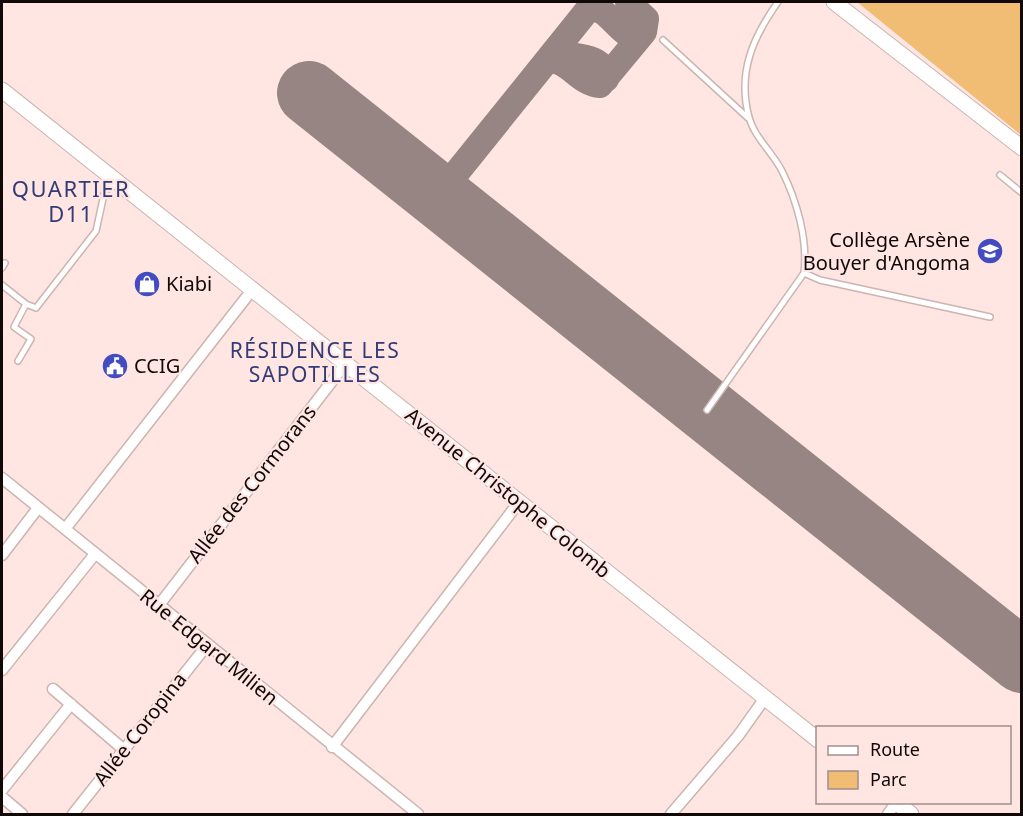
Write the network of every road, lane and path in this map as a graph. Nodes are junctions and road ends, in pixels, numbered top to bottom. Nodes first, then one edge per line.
1 (778, 2) edge
2 (834, 2) edge
3 (663, 40) dead end
4 (2, 90) edge
5 (749, 119) junction
6 (1022, 148) edge
7 (1000, 176) dead end
8 (114, 180) junction
9 (1022, 193) edge
10 (804, 273) junction
11 (2, 285) edge
12 (252, 290) junction
13 (26, 304) junction
14 (990, 317) dead end
15 (18, 361) dead end
16 (346, 363) junction
17 (707, 410) dead end
18 (2, 478) edge
19 (519, 502) junction
20 (38, 508) junction
21 (65, 529) junction
22 (95, 554) junction
23 (2, 555) edge
24 (159, 605) junction
25 (208, 644) junction
26 (2, 669) edge
27 (53, 689) dead end
28 (765, 698) junction
29 (71, 704) junction
30 (816, 738) edge
31 (332, 747) junction
32 (123, 749) junction
33 (2, 790) edge
34 (2, 797) edge
35 (897, 804) edge
36 (22, 814) edge
37 (73, 814) edge
38 (418, 814) edge
39 (671, 814) edge
40 (911, 814) edge

1 - 5 lane
2 - 6 street
3 - 5 lane
4 - 8 street, Avenue Christophe Colomb
5 - 10 lane
7 - 9 lane
8 - 12 street, Avenue Christophe Colomb
8 - 13 lane
10 - 14 lane
10 - 17 lane
11 - 13 lane
12 - 16 street, Avenue Christophe Colomb
12 - 21 street
13 - 15 lane
16 - 19 street, Avenue Christophe Colomb
16 - 24 street, Allée des Cormorans
18 - 20 street, Rue Edgard Milien
19 - 28 street, Avenue Christophe Colomb
19 - 31 street
20 - 21 street, Rue Edgard Milien
20 - 23 street
21 - 22 street, Rue Edgard Milien
22 - 24 street, Rue Edgard Milien
22 - 26 street
24 - 25 street, Rue Edgard Milien
25 - 31 street, Rue Edgard Milien
25 - 32 street, Allée Coropina
27 - 29 street
28 - 30 street, Avenue Christophe Colomb
28 - 39 street
29 - 32 street
29 - 33 street
31 - 38 street, Rue Edgard Milien
32 - 37 street, Allée Coropina
34 - 36 street
35 - 40 street

